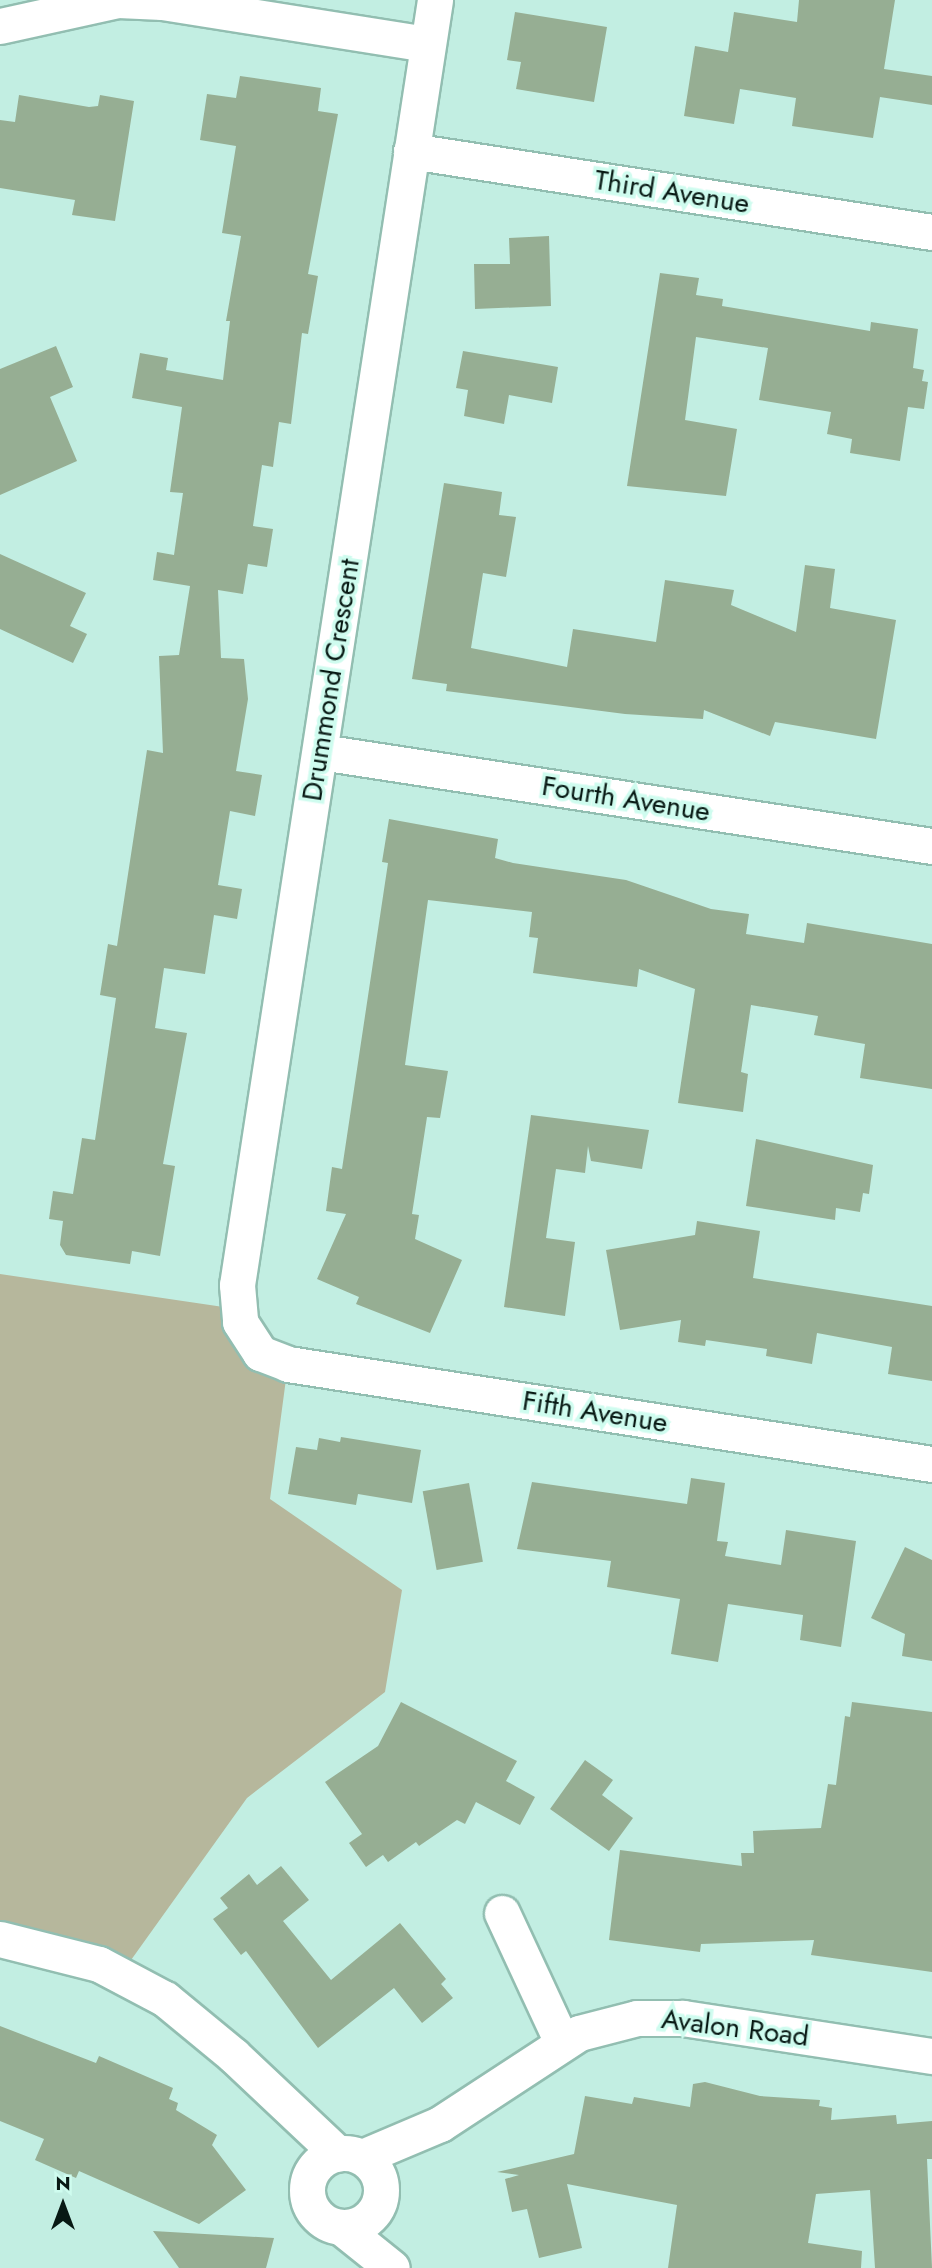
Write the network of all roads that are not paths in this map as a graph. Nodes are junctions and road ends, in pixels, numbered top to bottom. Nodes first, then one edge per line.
1 (435, 0) edge
2 (0, 26) edge
3 (427, 44) junction
4 (411, 151) junction
5 (932, 232) edge
6 (321, 752) junction
7 (932, 846) edge
8 (260, 1353) joint
9 (932, 1464) edge
10 (502, 1913) dead end
11 (0, 1939) edge
12 (562, 2042) junction
13 (932, 2056) edge
14 (275, 2096) junction
15 (440, 2124) junction
16 (350, 2155) junction
17 (309, 2176) junction
18 (380, 2199) junction
19 (341, 2227) junction
20 (392, 2268) edge
21 (400, 2268) edge

1 - 3 street, Drummond Crescent
2 - 3 street
3 - 4 street, Drummond Crescent
4 - 5 street, Third Avenue
4 - 6 street, Drummond Crescent
6 - 7 street, Fourth Avenue
6 - 8 street, Drummond Crescent
8 - 9 street, Fifth Avenue
10 - 12 street
11 - 14 street
12 - 13 street, Avalon Road
12 - 15 street, Avalon Road
14 - 16 street
14 - 17 street
15 - 16 street, Avalon Road
15 - 18 street, Avalon Road
16 - 17 street
16 - 18 street
17 - 19 street
18 - 19 street
18 - 21 street
19 - 20 street

